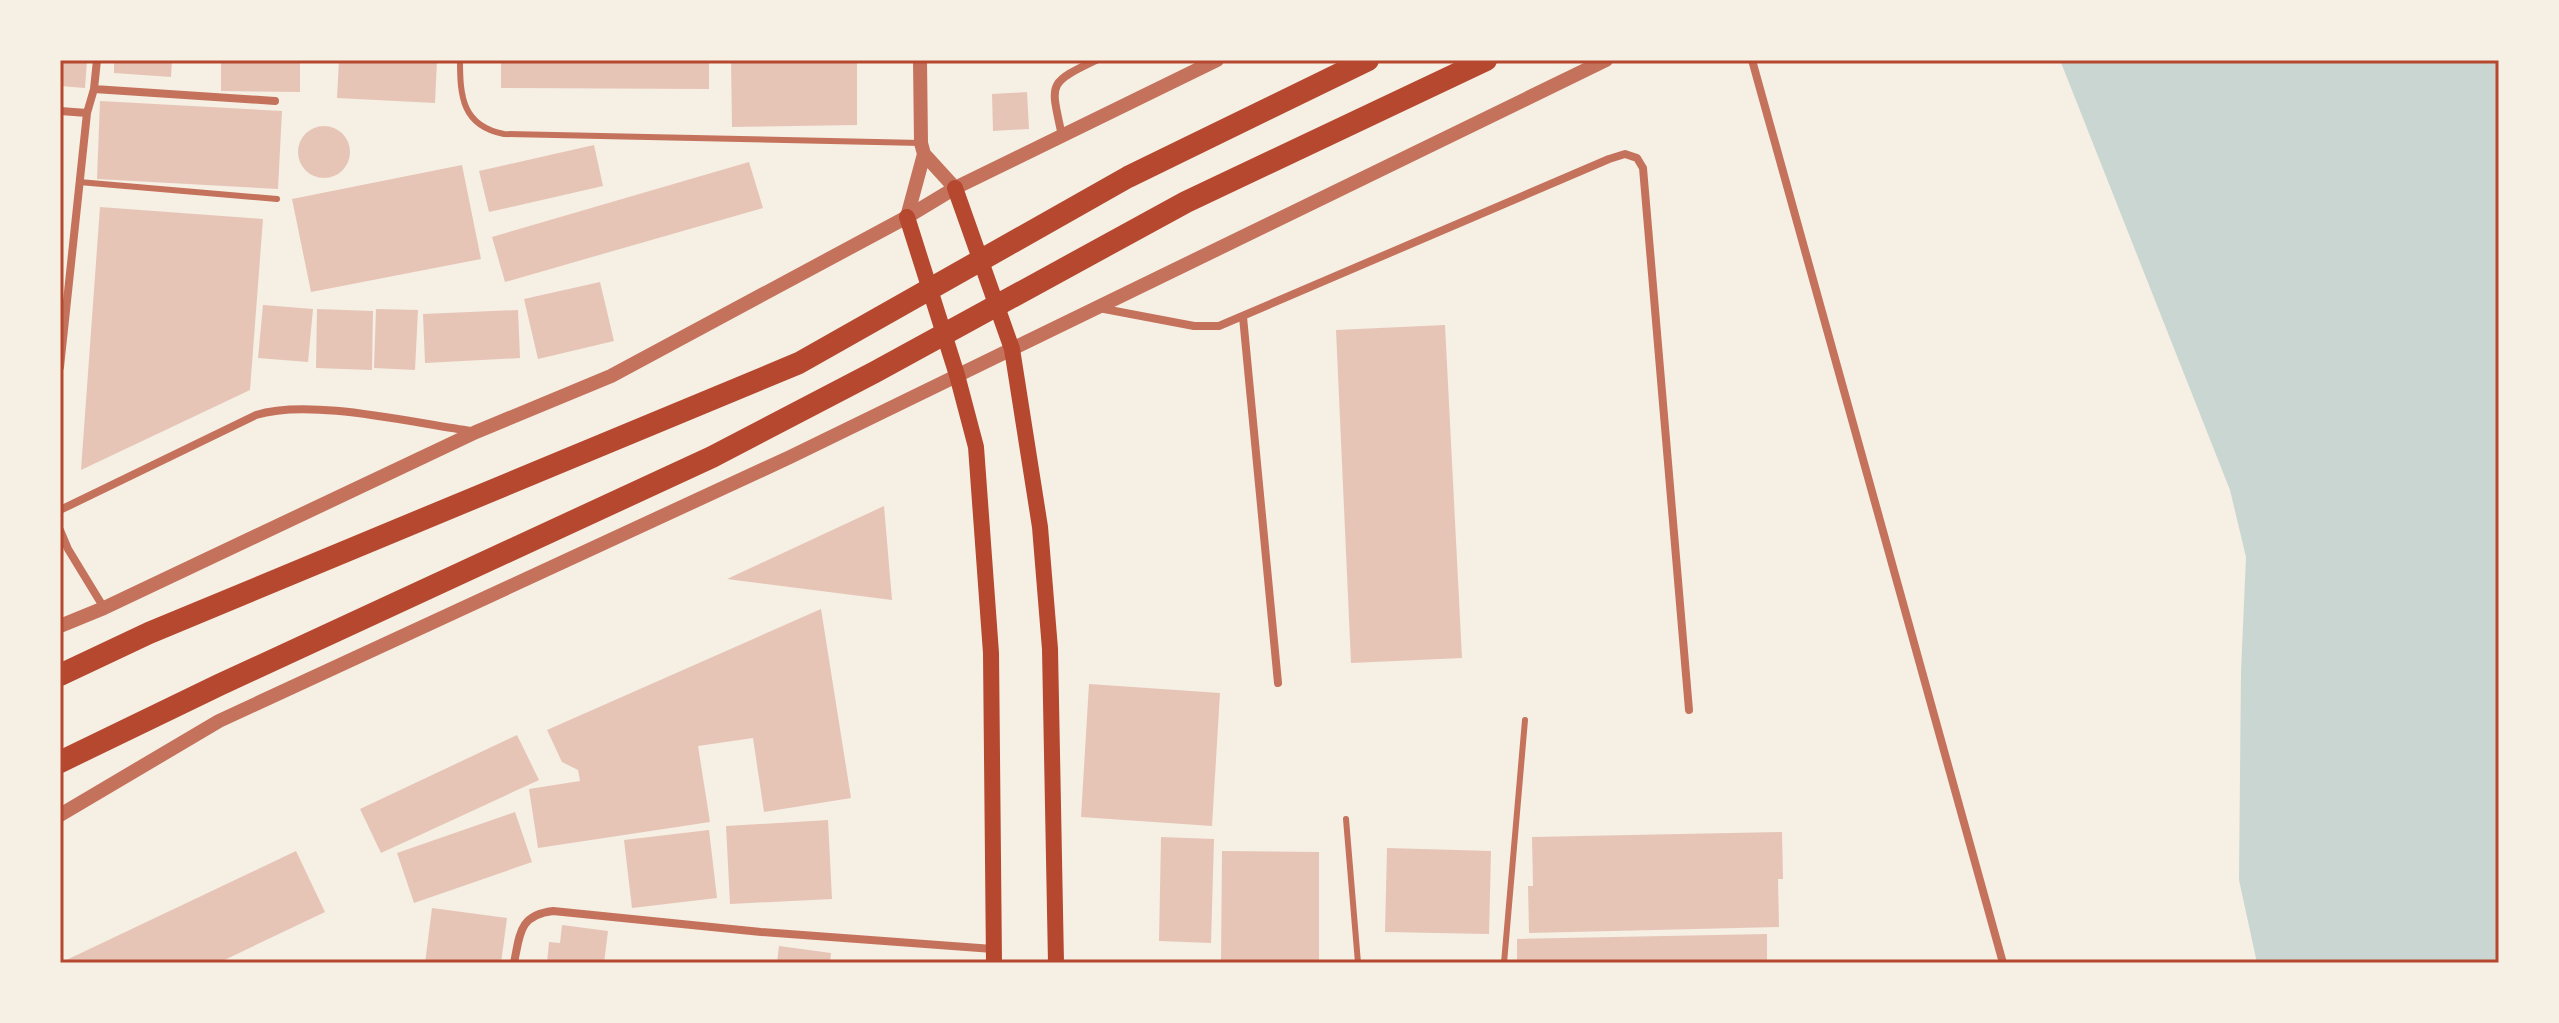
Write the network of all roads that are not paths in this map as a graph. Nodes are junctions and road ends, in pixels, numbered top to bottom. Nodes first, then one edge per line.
1 (97, 60) edge
2 (460, 60) edge
3 (920, 60) edge
4 (1096, 60) edge
5 (1217, 60) edge
6 (1368, 60) edge
7 (1486, 60) edge
8 (1606, 60) edge
9 (1752, 60) edge
10 (94, 89) junction
11 (275, 101) dead end
12 (60, 111) edge
13 (87, 113) junction
14 (1063, 136) junction
15 (923, 149) junction
16 (79, 182) junction
17 (955, 188) junction
18 (277, 199) dead end
19 (907, 217) junction
20 (1096, 307) junction
21 (1243, 317) junction
22 (1012, 349) junction
23 (60, 367) edge
24 (957, 375) junction
25 (476, 432) junction
26 (60, 510) edge
27 (60, 530) edge
28 (104, 608) junction
29 (60, 626) edge
30 (60, 675) edge
31 (1278, 683) dead end
32 (1689, 710) dead end
33 (1525, 720) dead end
34 (60, 762) edge
35 (60, 815) edge
36 (1346, 819) dead end
37 (994, 956) edge
38 (514, 963) edge
39 (1056, 963) edge
40 (1358, 963) edge
41 (1504, 963) edge
42 (2003, 963) edge

1 - 10 street
2 - 15 lane
3 - 15 street
4 - 14 street
5 - 14 street
6 - 30 highway
7 - 34 highway
8 - 20 street
9 - 42 street
10 - 11 street
10 - 13 street
12 - 13 street
13 - 16 street
14 - 17 street
15 - 17 street
15 - 19 street
16 - 18 lane
16 - 23 street
17 - 19 street
17 - 22 main road
19 - 24 main road
19 - 25 street
20 - 21 street
20 - 22 street
21 - 31 street
21 - 32 street
22 - 24 street
22 - 39 main road
24 - 35 street
24 - 37 main road
25 - 26 street
25 - 28 street
27 - 28 street
28 - 29 street
33 - 41 lane
36 - 40 lane
37 - 38 street

